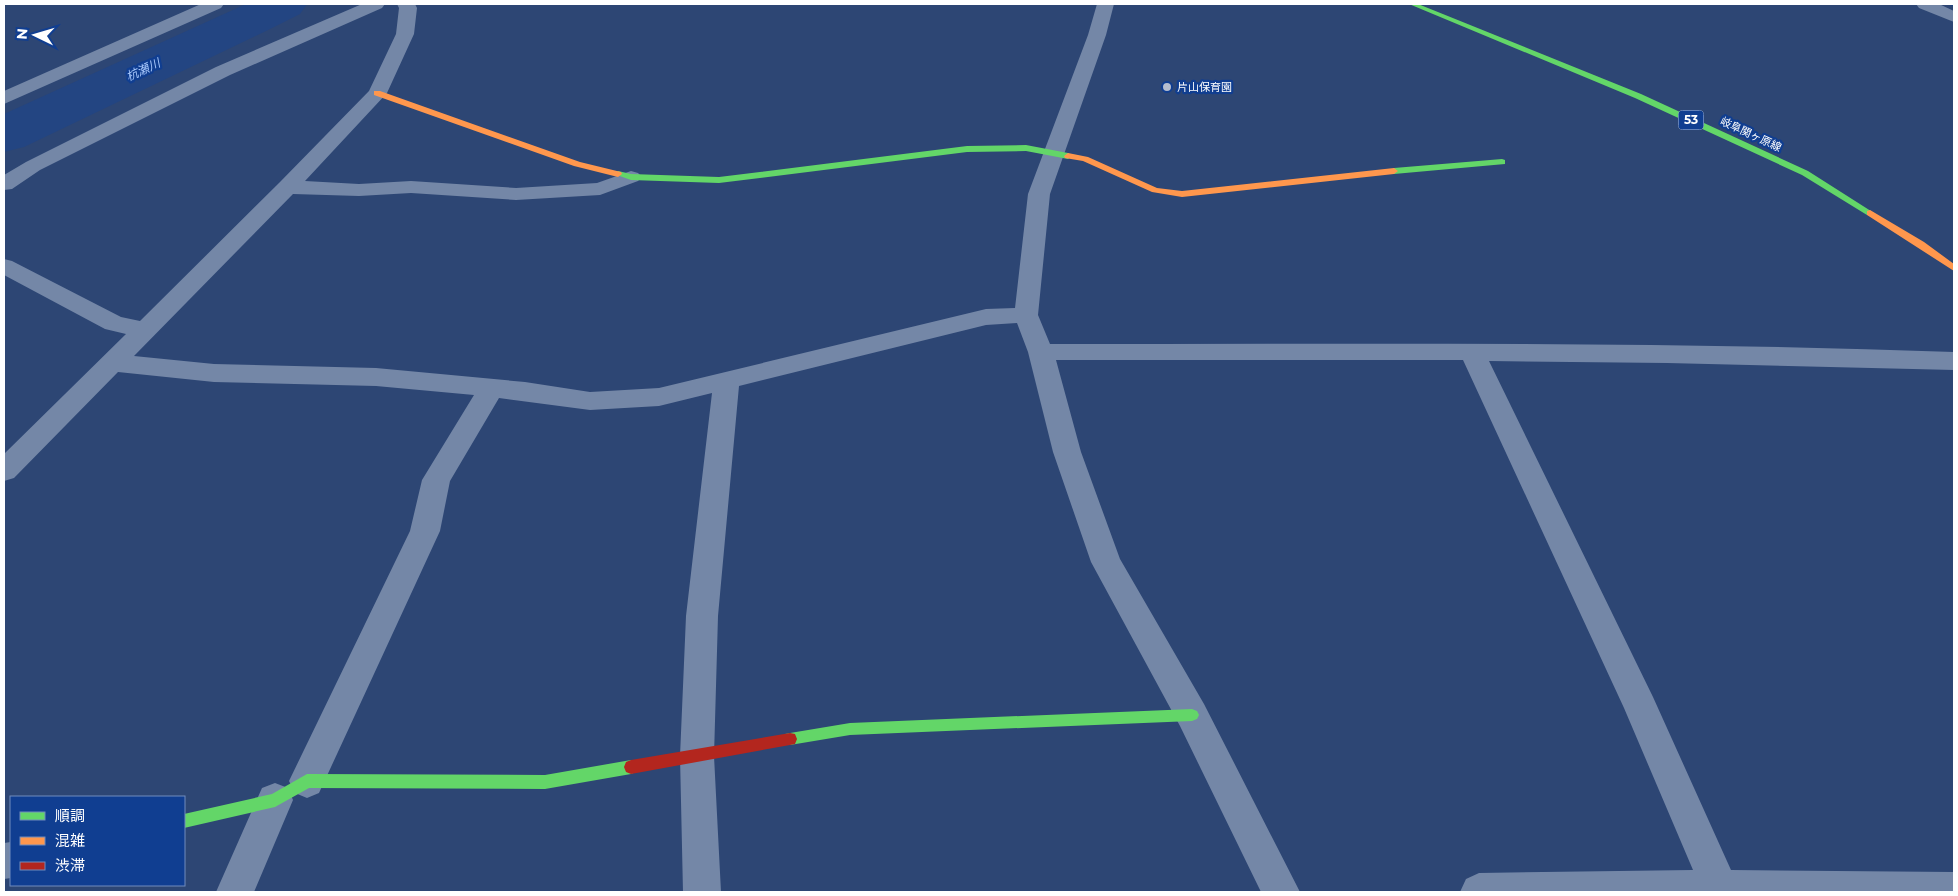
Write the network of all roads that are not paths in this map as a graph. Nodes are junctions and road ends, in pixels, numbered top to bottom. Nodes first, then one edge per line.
1 (215, 4) edge
2 (376, 4) edge
3 (406, 4) edge
4 (1105, 4) edge
5 (1412, 4) edge
6 (1925, 4) edge
7 (1954, 17) edge
8 (377, 93) junction
9 (4, 98) edge
10 (1054, 152) junction
11 (1502, 162) dead end
12 (631, 176) junction
13 (4, 184) edge
14 (288, 187) junction
15 (4, 266) edge
16 (1954, 268) edge
17 (1026, 315) junction
18 (144, 330) junction
19 (1041, 352) junction
20 (1472, 352) junction
21 (1954, 360) edge
22 (112, 363) junction
23 (726, 382) junction
24 (491, 389) junction
25 (4, 471) edge
26 (1192, 716) junction
27 (697, 756) junction
28 (308, 781) junction
29 (275, 800) junction
30 (185, 821) edge
31 (1720, 891) edge
32 (1954, 891) edge
33 (236, 892) edge
34 (702, 892) edge
35 (1281, 892) edge
36 (1479, 892) edge

1 - 9 street
2 - 13 street
3 - 8 street
4 - 10 street
5 - 16 street, 岐阜関ヶ原線 / 53
6 - 7 street
8 - 12 street
8 - 14 street
10 - 11 street
10 - 12 street
10 - 17 street
12 - 14 street
14 - 18 street
15 - 18 street
17 - 19 street
17 - 23 street
18 - 22 street
19 - 20 street
19 - 26 street
20 - 21 street
20 - 31 street
22 - 24 street
22 - 25 street
23 - 24 street
23 - 27 street
24 - 28 street
26 - 27 street
26 - 35 street
27 - 28 street
27 - 34 street
28 - 29 street
29 - 30 street
29 - 33 street
31 - 32 street
31 - 36 street

